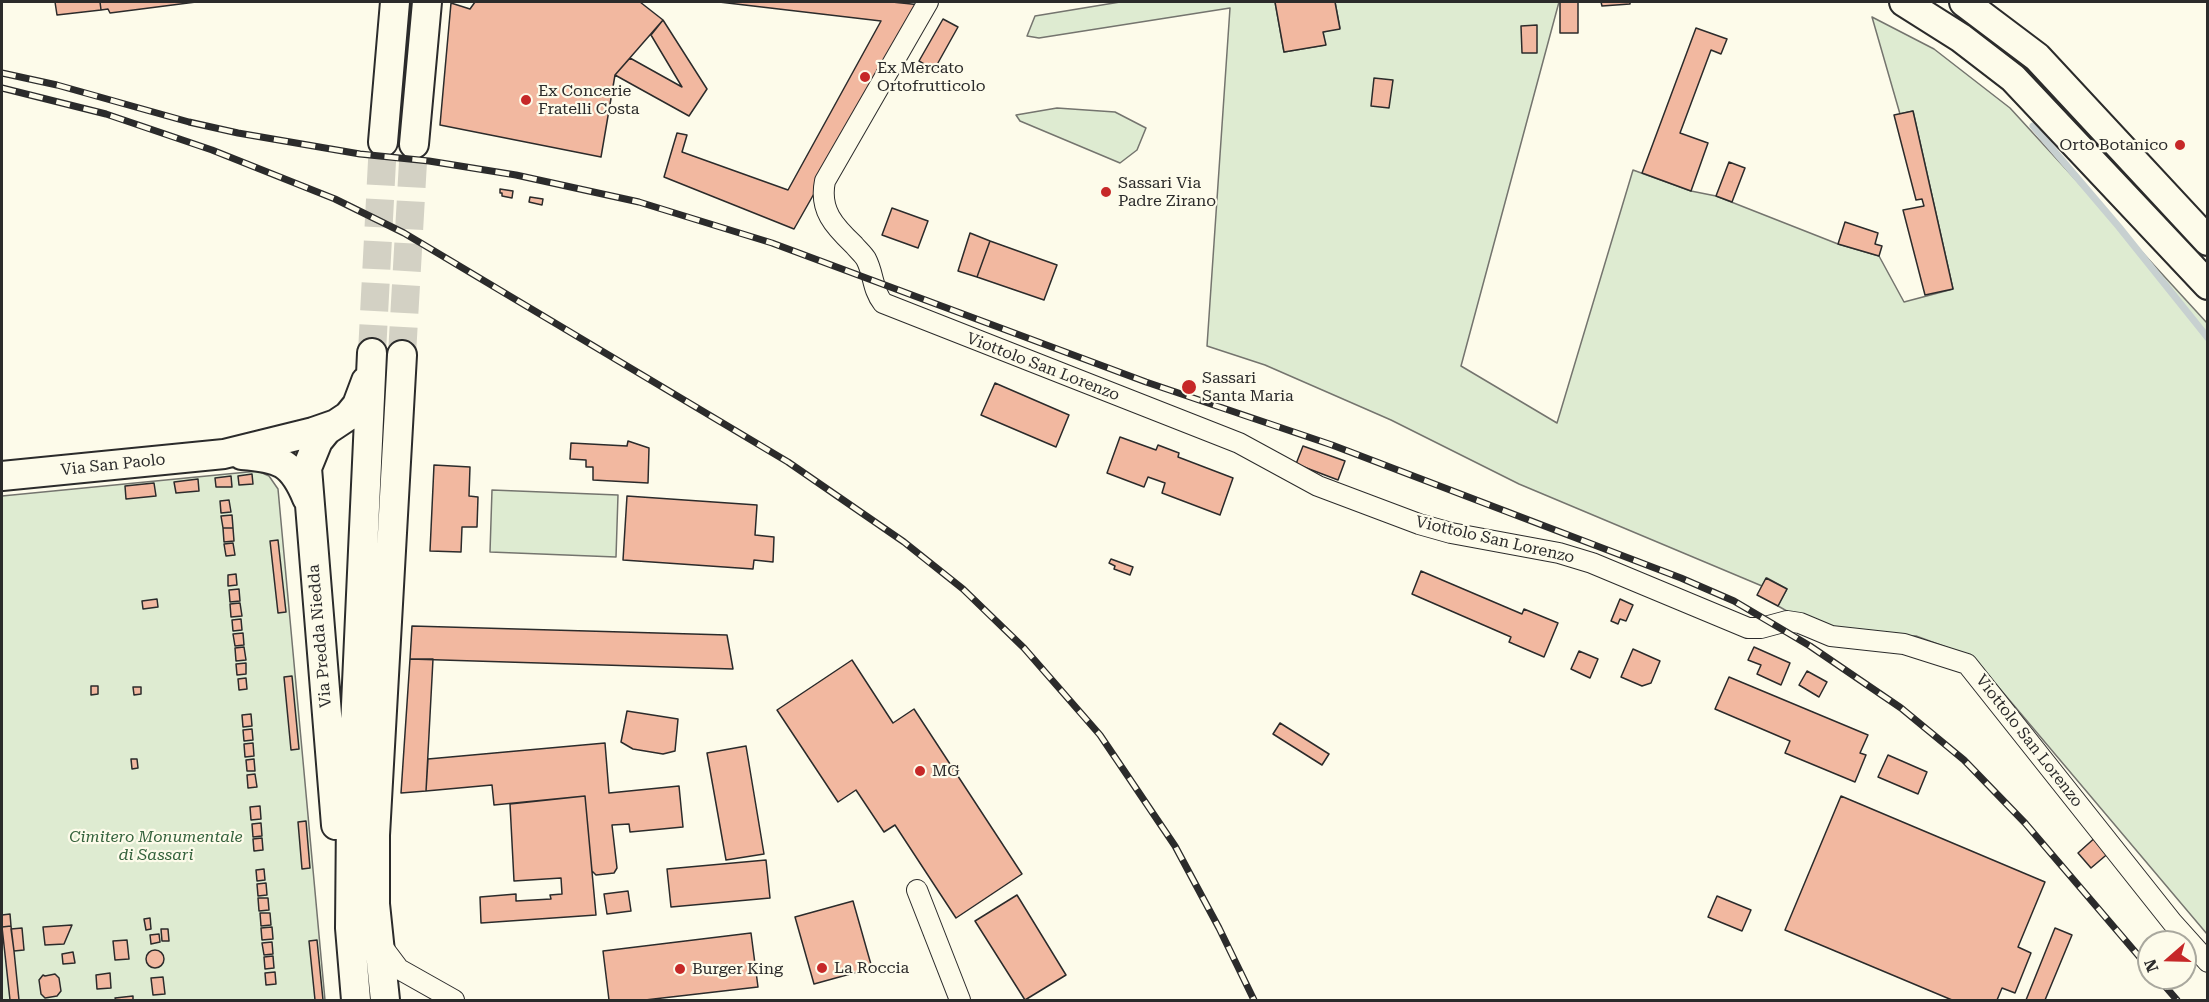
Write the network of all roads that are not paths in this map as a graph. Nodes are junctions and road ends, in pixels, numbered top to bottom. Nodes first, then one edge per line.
1 (395, 2) edge
2 (427, 2) edge
3 (928, 2) edge
4 (1904, 2) edge
5 (1964, 2) edge
6 (383, 142) tunnel mouth
7 (414, 144) tunnel mouth
8 (2208, 241) edge
9 (2208, 285) edge
10 (402, 355) tunnel mouth
11 (369, 422) junction
12 (335, 424) junction
13 (224, 454) junction
14 (395, 456) junction
15 (2, 476) edge
16 (308, 503) junction
17 (917, 890) dead end
18 (350, 928) junction
19 (379, 942) junction
20 (2208, 962) edge
21 (356, 1000) edge
22 (385, 1000) edge
23 (454, 1000) edge
24 (960, 1000) edge

1 - 6 main road
2 - 7 main road
3 - 20 street, Viottolo San Lorenzo
4 - 9 main road
5 - 8 main road
10 - 14 main road
11 - 12 main road
11 - 12 main road, Via Predda Niedda
11 - 14 main road
11 - 18 main road, Via Predda Niedda
12 - 13 main road, Via San Paolo
12 - 16 main road, Via Predda Niedda
13 - 15 main road, Via San Paolo
13 - 16 main road, Via San Paolo
14 - 19 main road
16 - 18 main road, Via Predda Niedda
17 - 24 street
18 - 21 main road, Via Predda Niedda
19 - 22 main road
19 - 23 street

